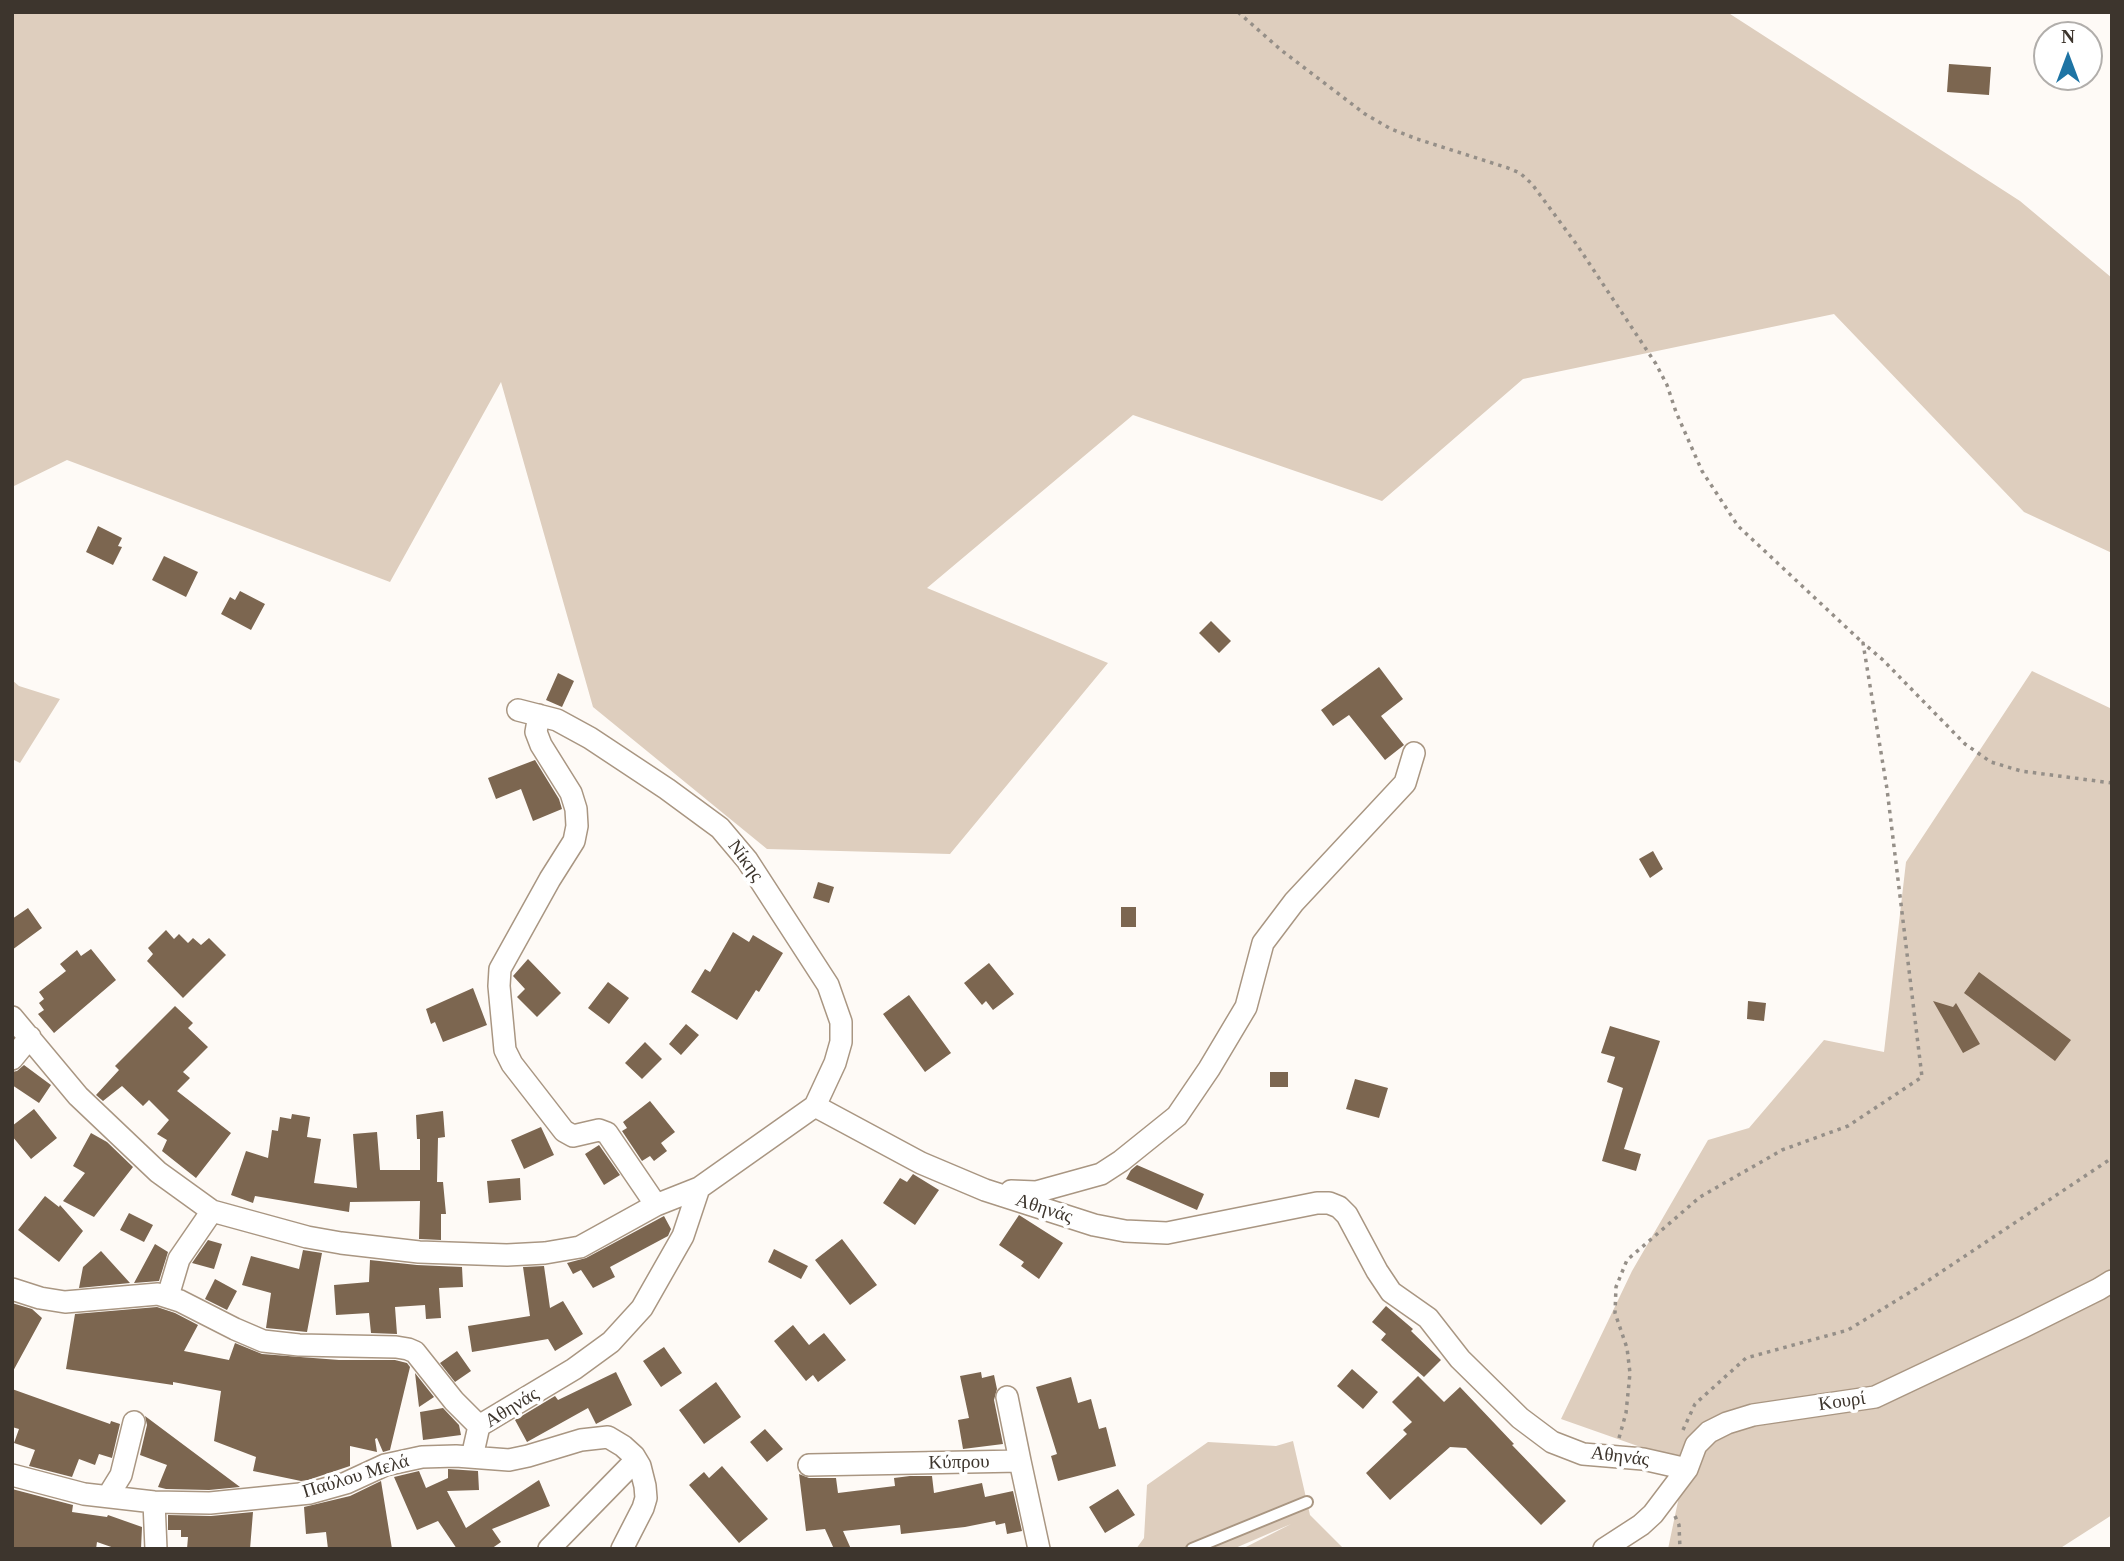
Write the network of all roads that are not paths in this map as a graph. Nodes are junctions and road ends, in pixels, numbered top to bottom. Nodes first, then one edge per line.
1 (1413, 753) dead end
2 (12, 1017) edge
3 (30, 1037) junction
4 (12, 1059) edge
5 (815, 1107) junction
6 (699, 1188) junction
7 (985, 1190) junction
8 (656, 1205) junction
9 (212, 1211) junction
10 (2112, 1281) edge
11 (12, 1289) edge
12 (167, 1296) junction
13 (1007, 1398) dead end
14 (134, 1422) dead end
15 (479, 1426) junction
16 (472, 1457) junction
17 (636, 1460) junction
18 (1020, 1461) junction
19 (809, 1465) dead end
20 (1688, 1469) junction
21 (12, 1475) edge
22 (108, 1496) junction
23 (154, 1502) junction
24 (1307, 1502) dead end
25 (156, 1549) edge
26 (549, 1549) edge
27 (622, 1549) edge
28 (1039, 1549) edge
29 (1192, 1549) edge
30 (1604, 1549) edge

1 - 7 street
2 - 3 street
3 - 4 street
3 - 9 street
5 - 6 street
5 - 7 street, Αθηνάς
5 - 8 street, Νίκης
6 - 8 street
6 - 15 street, Αθηνάς
7 - 20 street, Αθηνάς
8 - 9 street
9 - 12 street
10 - 20 street, Κουρί
11 - 12 street
12 - 15 street
13 - 18 street
14 - 22 street
15 - 16 street, Αθηνάς
16 - 17 street, Παύλου Μελά
16 - 23 street, Παύλου Μελά
17 - 26 street
17 - 27 street
18 - 19 street, Κύπρου
18 - 28 street
20 - 30 street, Κουρί
21 - 22 street, Παύλου Μελά
22 - 23 street, Παύλου Μελά
23 - 25 street
24 - 29 lane

